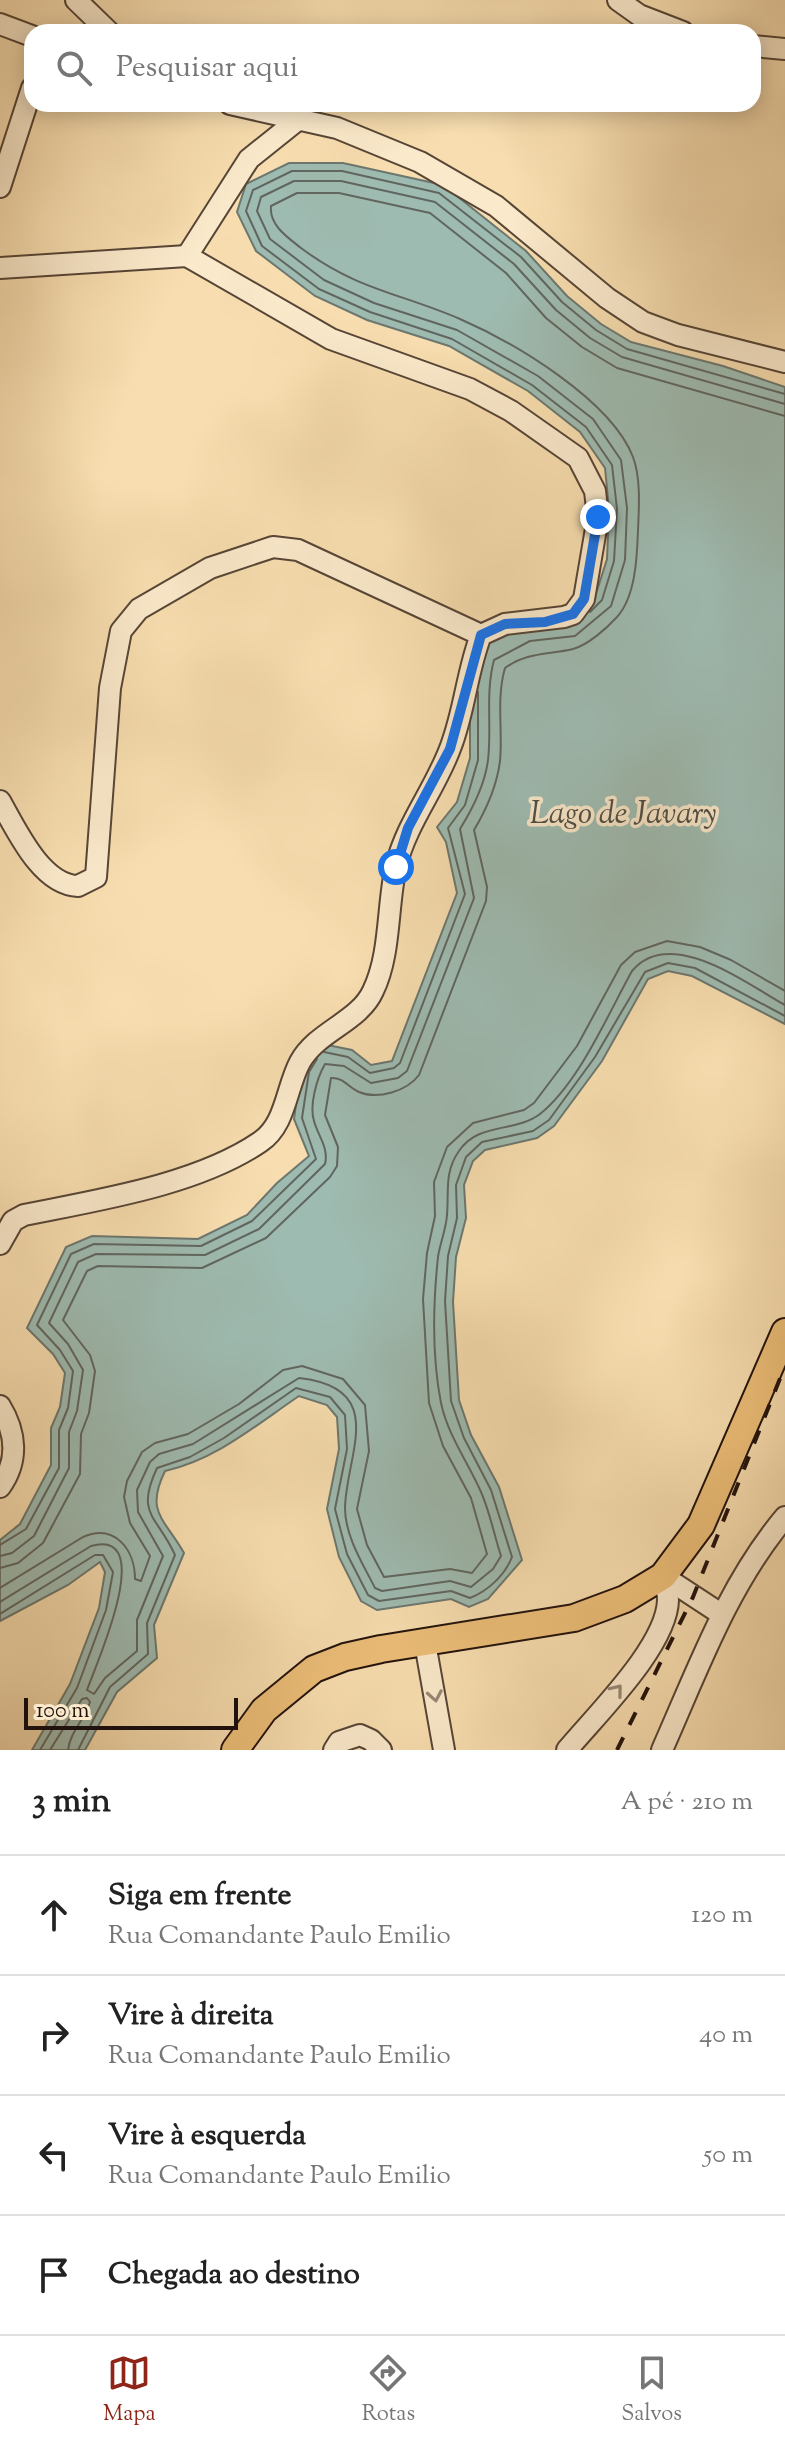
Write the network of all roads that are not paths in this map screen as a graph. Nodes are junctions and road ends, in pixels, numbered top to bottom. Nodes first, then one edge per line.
1 (76, 0) edge
2 (618, 0) edge
3 (0, 24) edge
4 (101, 24) edge
5 (662, 24) edge
6 (24, 33) edge
7 (761, 47) edge
8 (785, 49) edge
9 (24, 112) edge
10 (267, 112) edge
11 (299, 119) junction
12 (0, 187) edge
13 (187, 256) junction
14 (0, 268) edge
15 (785, 362) edge
16 (481, 635) junction
17 (0, 801) edge
18 (0, 1244) edge
19 (785, 1332) edge
20 (0, 1406) edge
21 (0, 1487) edge
22 (785, 1517) edge
23 (663, 1576) junction
24 (721, 1614) junction
25 (425, 1643) junction
26 (235, 1750) edge
27 (334, 1750) edge
28 (381, 1750) edge
29 (444, 1750) edge
30 (567, 1750) edge
31 (662, 1750) edge

1 - 4 street
2 - 5 street
3 - 6 street
7 - 8 street
9 - 12 street
10 - 11 street
11 - 13 street
11 - 15 street
13 - 14 street
13 - 16 street
16 - 17 street
16 - 18 street
19 - 23 main road
20 - 21 street
22 - 24 street
23 - 24 street
23 - 25 main road
30 -> 23 street
24 - 31 street
25 - 26 main road
25 -> 29 street
27 - 28 street

